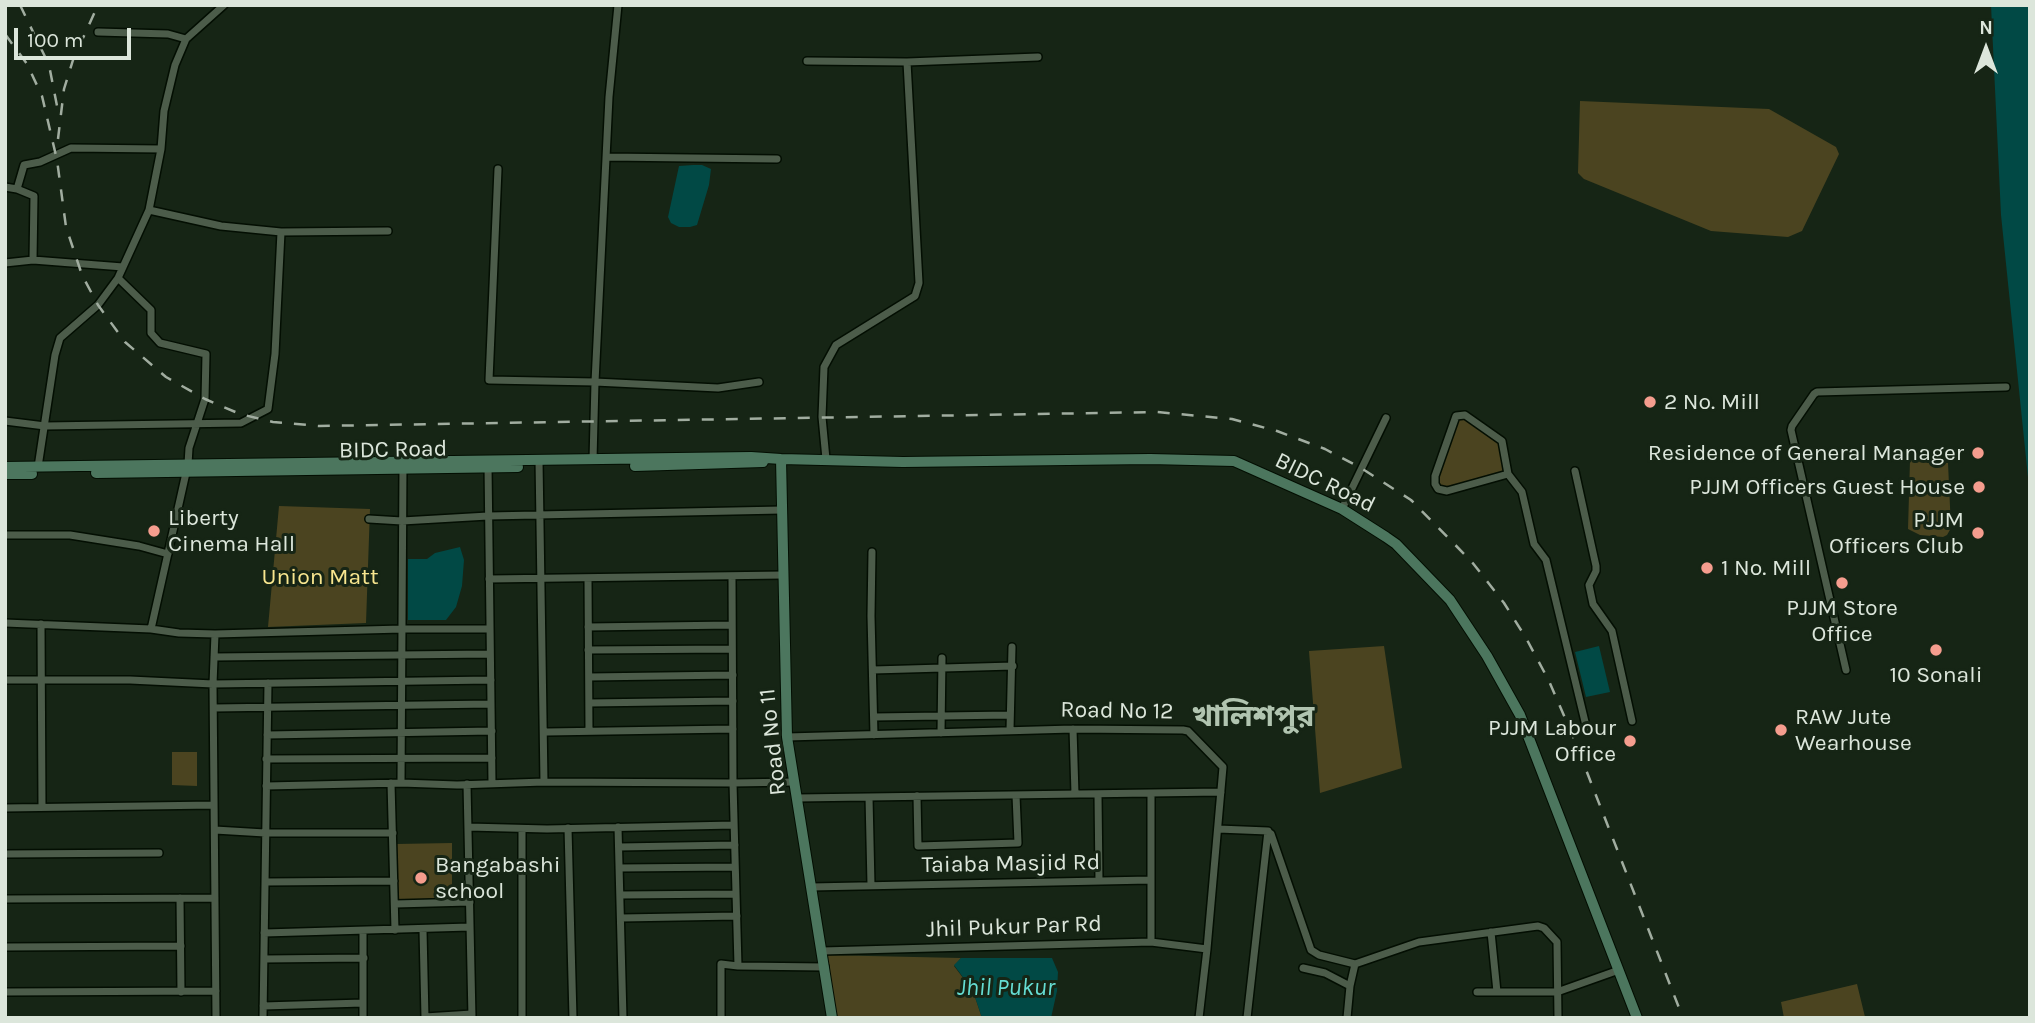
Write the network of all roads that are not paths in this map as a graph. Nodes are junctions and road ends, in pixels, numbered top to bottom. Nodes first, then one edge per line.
1 (224, 5) edge
2 (618, 5) edge
3 (97, 32) dead end
4 (186, 39) junction
5 (1038, 57) dead end
6 (807, 61) dead end
7 (907, 62) junction
8 (161, 149) junction
9 (606, 157) junction
10 (777, 159) dead end
11 (498, 169) dead end
12 (5, 187) edge
13 (17, 189) junction
14 (149, 210) junction
15 (388, 231) dead end
16 (281, 232) junction
17 (33, 260) junction
18 (5, 263) edge
19 (123, 267) junction
20 (118, 278) junction
21 (594, 382) junction
22 (759, 382) dead end
23 (2006, 387) dead end
24 (1386, 418) dead end
25 (5, 421) edge
26 (196, 424) junction
27 (45, 426) junction
28 (781, 459) junction
29 (826, 459) junction
30 (593, 460) junction
31 (539, 463) junction
32 (489, 464) junction
33 (403, 465) junction
34 (5, 467) edge
35 (38, 467) junction
36 (187, 468) junction
37 (1575, 471) dead end
38 (5, 474) edge
39 (1508, 474) junction
40 (1342, 509) junction
41 (782, 510) junction
42 (488, 516) junction
43 (539, 516) junction
44 (369, 519) dead end
45 (402, 521) junction
46 (5, 535) edge
47 (872, 552) dead end
48 (168, 554) junction
49 (783, 575) junction
50 (732, 576) junction
51 (588, 578) junction
52 (489, 579) junction
53 (542, 579) junction
54 (5, 623) edge
55 (41, 624) junction
56 (733, 625) junction
57 (588, 627) junction
58 (151, 629) junction
59 (402, 629) junction
60 (490, 629) junction
61 (215, 634) junction
62 (1012, 647) dead end
63 (733, 649) junction
64 (589, 650) junction
65 (490, 654) junction
66 (402, 655) junction
67 (214, 657) junction
68 (942, 658) dead end
69 (1013, 666) junction
70 (942, 668) junction
71 (873, 670) junction
72 (1846, 670) dead end
73 (733, 675) junction
74 (589, 677) junction
75 (5, 680) edge
76 (41, 680) junction
77 (402, 680) junction
78 (491, 680) junction
79 (268, 682) junction
80 (213, 684) junction
81 (733, 701) junction
82 (589, 703) junction
83 (402, 704) junction
84 (491, 704) junction
85 (267, 707) junction
86 (214, 708) junction
87 (1010, 715) junction
88 (941, 716) junction
89 (874, 717) junction
90 (1632, 721) dead end
91 (733, 729) junction
92 (1073, 729) junction
93 (1010, 730) junction
94 (1587, 730) dead end
95 (492, 731) junction
96 (402, 732) junction
97 (547, 732) dead end
98 (589, 732) junction
99 (941, 733) junction
100 (267, 735) junction
101 (874, 735) junction
102 (787, 737) junction
103 (401, 757) junction
104 (492, 758) junction
105 (266, 759) junction
106 (544, 782) junction
107 (795, 782) junction
108 (391, 783) junction
109 (401, 783) junction
110 (492, 783) junction
111 (733, 783) junction
112 (467, 784) junction
113 (266, 786) junction
114 (1221, 792) junction
115 (1098, 793) junction
116 (1151, 793) junction
117 (1075, 794) junction
118 (1016, 795) junction
119 (917, 796) junction
120 (869, 797) junction
121 (797, 798) junction
122 (214, 805) junction
123 (42, 807) junction
124 (5, 808) edge
125 (734, 825) junction
126 (468, 827) junction
127 (618, 827) junction
128 (568, 828) junction
129 (522, 829) junction
130 (1218, 829) junction
131 (215, 830) junction
132 (1268, 831) junction
133 (265, 833) junction
134 (393, 833) junction
135 (735, 845) junction
136 (619, 847) junction
137 (159, 853) dead end
138 (5, 854) edge
139 (735, 867) junction
140 (619, 868) junction
141 (1150, 880) junction
142 (394, 881) junction
143 (1099, 881) junction
144 (265, 882) junction
145 (871, 886) junction
146 (811, 887) junction
147 (736, 894) junction
148 (620, 895) junction
149 (180, 898) junction
150 (215, 898) junction
151 (5, 899) edge
152 (470, 902) junction
153 (395, 904) junction
154 (737, 916) junction
155 (621, 918) junction
156 (470, 927) junction
157 (395, 930) junction
158 (424, 930) junction
159 (363, 931) junction
160 (1491, 932) junction
161 (264, 933) junction
162 (1151, 942) junction
163 (181, 946) junction
164 (5, 947) edge
165 (1208, 949) junction
166 (822, 951) junction
167 (364, 958) junction
168 (264, 959) junction
169 (1355, 964) junction
170 (738, 966) junction
171 (825, 967) junction
172 (1303, 968) dead end
173 (1619, 970) junction
174 (1350, 986) junction
175 (5, 992) edge
176 (181, 992) junction
177 (216, 992) junction
178 (1477, 992) dead end
179 (1497, 992) junction
180 (1557, 992) junction
181 (363, 1003) junction
182 (263, 1006) junction
183 (472, 1016) edge
184 (425, 1017) edge
185 (719, 1017) edge
186 (216, 1018) edge
187 (263, 1018) edge
188 (363, 1018) edge
189 (522, 1018) edge
190 (573, 1018) edge
191 (623, 1018) edge
192 (832, 1018) edge
193 (1199, 1018) edge
194 (1247, 1018) edge
195 (1347, 1018) edge
196 (1559, 1018) edge
197 (1637, 1018) edge

1 - 4 street
2 - 9 street
3 - 4 street
4 - 8 street
5 - 7 street
6 - 7 street
7 - 29 street
8 - 13 street
8 - 14 street
9 - 10 street
9 - 21 street
11 - 21 street
12 - 13 street
13 - 17 street
14 - 16 street
14 - 19 street
15 - 16 street
16 - 26 street
17 - 18 street
17 - 19 street
19 - 20 street
20 - 26 street
20 - 27 street
21 - 22 street
21 - 30 street
23 - 72 street
24 - 40 street
25 - 27 street
26 - 27 street
26 - 36 street
27 - 35 street
28 - 29 main road, BIDC Road
28 - 30 main road, BIDC Road
28 - 31 main road, BIDC Road
28 - 41 main road, Road No 11
29 - 40 main road, BIDC Road
30 - 31 main road, BIDC Road
31 - 32 main road, BIDC Road
31 - 43 street
32 - 33 main road, BIDC Road
32 - 42 street
33 - 36 main road, BIDC Road
33 - 45 street
34 - 35 main road, BIDC Road
35 - 36 main road, BIDC Road
36 - 38 main road, BIDC Road
36 - 48 street
37 - 90 street
39 - 39 street
39 - 94 street
40 - 173 main road, BIDC Road
41 - 43 street
41 - 49 main road, Road No 11
42 - 43 street
42 - 45 street
42 - 52 street
43 - 53 street
44 - 45 street
45 - 59 street
46 - 48 street
47 - 71 street
48 - 58 street
49 - 50 street
49 - 102 main road, Road No 11
50 - 51 street
50 - 56 street
51 - 53 street
51 - 57 street
52 - 53 street
52 - 60 street
53 - 106 street
54 - 55 street
55 - 58 street
55 - 76 street
56 - 57 street
56 - 63 street
57 - 64 street
58 - 61 street
59 - 60 street
59 - 61 street
59 - 66 street
60 - 65 street
61 - 67 street
62 - 69 street
63 - 64 street
63 - 73 street
64 - 74 street
65 - 66 street
65 - 78 street
66 - 67 street
66 - 77 street
67 - 80 street
68 - 70 street
69 - 70 street
69 - 87 street
70 - 71 street
70 - 88 street
71 - 89 street
73 - 74 street
73 - 81 street
74 - 82 street
75 - 76 street
76 - 80 street
76 - 123 street
77 - 78 street
77 - 79 street
77 - 83 street
78 - 84 street
79 - 80 street
79 - 85 street
80 - 86 street
81 - 82 street
81 - 91 street
82 - 98 street
83 - 84 street
83 - 85 street
83 - 96 street
84 - 95 street
85 - 86 street
85 - 100 street
86 - 122 street
87 - 88 street
87 - 93 street
88 - 89 street
88 - 99 street
89 - 101 street
91 - 98 street
91 - 111 street
92 - 93 street, Road No 12
92 - 114 street, Road No 12
92 - 117 street
93 - 99 street, Road No 12
95 - 96 street
95 - 104 street
96 - 100 street
96 - 103 street
97 - 98 street
99 - 101 street, Road No 12
100 - 105 street
101 - 102 street, Road No 12
102 - 107 main road, Road No 11
103 - 104 street
103 - 105 street
103 - 109 street
104 - 110 street
105 - 113 street
106 - 110 street
106 - 111 street
107 - 111 street
107 - 121 main road, Road No 11
108 - 109 street
108 - 113 street
108 - 134 street
109 - 112 street
110 - 112 street
111 - 125 street
112 - 126 street
113 - 133 street
114 - 116 street
114 - 130 street, Road No 12
115 - 116 street
115 - 117 street
115 - 143 street
116 - 141 street
117 - 118 street
118 - 119 street
118 - 119 street
119 - 120 street
120 - 121 street
120 - 145 street
121 - 146 main road, Road No 11
122 - 123 street
122 - 131 street
123 - 124 street
125 - 127 street
125 - 135 street
126 - 129 street
126 - 152 street
127 - 128 street
127 - 136 street
128 - 129 street
128 - 190 street
129 - 189 street
130 - 132 street
130 - 165 street, Road No 12
131 - 133 street
131 - 150 street
132 - 169 street
132 - 194 street
133 - 134 street
133 - 144 street
134 - 142 street
135 - 136 street
135 - 139 street
136 - 140 street
137 - 138 street
139 - 140 street
139 - 147 street
140 - 148 street
141 - 143 street, Taiaba Masjid Rd
141 - 162 street
142 - 144 street
142 - 153 street
143 - 145 street, Taiaba Masjid Rd
144 - 161 street
145 - 146 street, Taiaba Masjid Rd
146 - 166 main road, Road No 11
147 - 148 street
147 - 154 street
148 - 155 street
149 - 150 street
149 - 151 street
149 - 163 street
150 - 177 street
152 - 153 street
152 - 156 street
153 - 157 street
154 - 155 street
154 - 170 street
155 - 191 street
156 - 158 street
156 - 183 street
157 - 158 street
157 - 159 street
158 - 184 street
159 - 161 street
159 - 167 street
160 - 169 street
160 - 179 street
160 - 180 street
161 - 168 street
162 - 165 street, Jhil Pukur Par Rd
162 - 166 street, Jhil Pukur Par Rd
163 - 164 street
163 - 176 street
165 - 193 street, Road No 12
166 - 171 main road, Road No 11
167 - 168 street
167 - 181 street
168 - 182 street
169 - 174 street
170 - 171 street
170 - 185 street
171 - 192 main road, Road No 11
172 - 174 street
173 - 180 street
173 - 197 main road, BIDC Road
174 - 195 street
175 - 176 street
176 - 177 street
177 - 186 street
178 - 179 street
179 - 180 street
180 - 196 street
181 - 182 street
181 - 188 street
182 - 187 street
183 - 184 street

